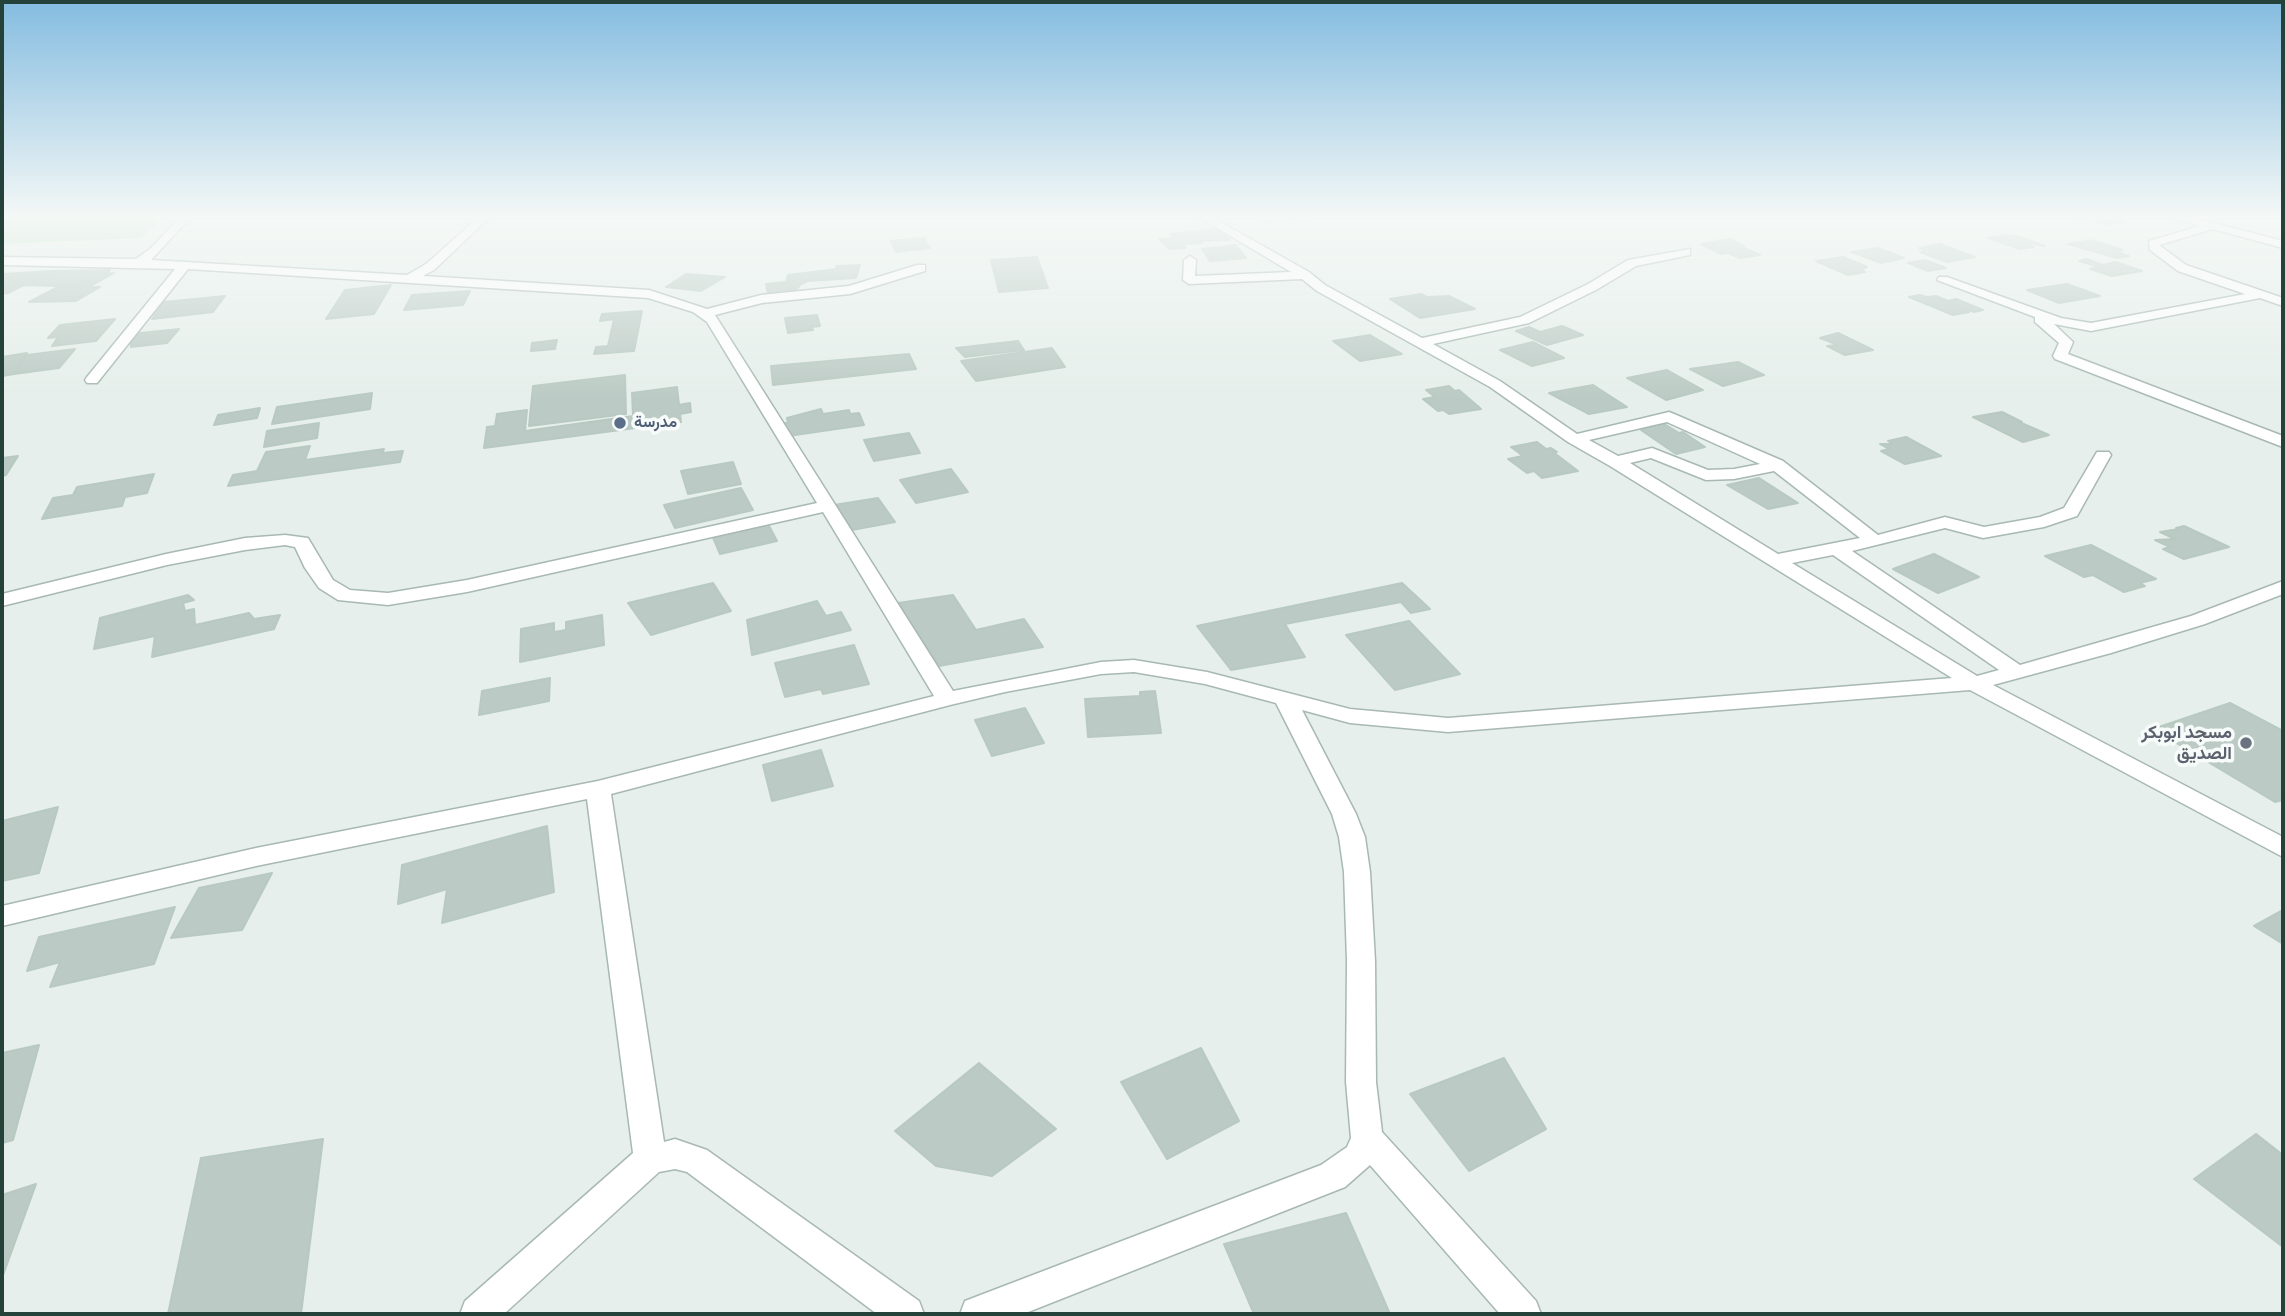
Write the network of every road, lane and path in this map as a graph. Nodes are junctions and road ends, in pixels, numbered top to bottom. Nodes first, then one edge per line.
1 (176, 277) edge
2 (379, 277) edge
3 (412, 277) edge
4 (891, 277) edge
5 (1189, 277) edge
6 (1249, 277) edge
7 (1308, 277) edge
8 (1608, 277) edge
9 (2208, 277) edge
10 (409, 279) junction
11 (1943, 280) dead end
12 (2258, 295) junction
13 (2283, 302) edge
14 (2034, 312) junction
15 (705, 314) junction
16 (1418, 343) junction
17 (92, 380) dead end
18 (1574, 439) junction
19 (2283, 442) edge
20 (2103, 455) dead end
21 (1616, 462) junction
22 (1777, 465) junction
23 (826, 506) junction
24 (1875, 541) junction
25 (1834, 547) junction
26 (1776, 560) junction
27 (2283, 587) edge
28 (2, 600) edge
29 (2015, 671) junction
30 (1974, 683) junction
31 (947, 699) junction
32 (1286, 701) junction
33 (598, 789) junction
34 (2283, 848) edge
35 (2, 916) edge
36 (1367, 1138) junction
37 (650, 1159) junction
38 (478, 1314) edge
39 (906, 1314) edge
40 (978, 1314) edge
41 (1523, 1314) edge

1 - 17 street
2 - 10 street
3 - 10 street
4 - 15 street
5 - 6 street
7 - 16 street
8 - 16 street
9 - 12 street
10 - 15 street
11 - 14 street
12 - 13 street
12 - 14 street
14 - 19 street
15 - 23 street
16 - 18 street
18 - 21 street
18 - 22 street
20 - 24 street
21 - 22 street
21 - 26 street
22 - 24 street
23 - 28 street
23 - 31 street
24 - 25 street
25 - 26 street
25 - 29 street
26 - 30 street
27 - 29 street
29 - 30 street
30 - 32 street
30 - 34 street
31 - 32 street
31 - 33 street
32 - 36 street
33 - 35 street
33 - 37 street
36 - 40 street
36 - 41 street
37 - 38 street
37 - 39 street

